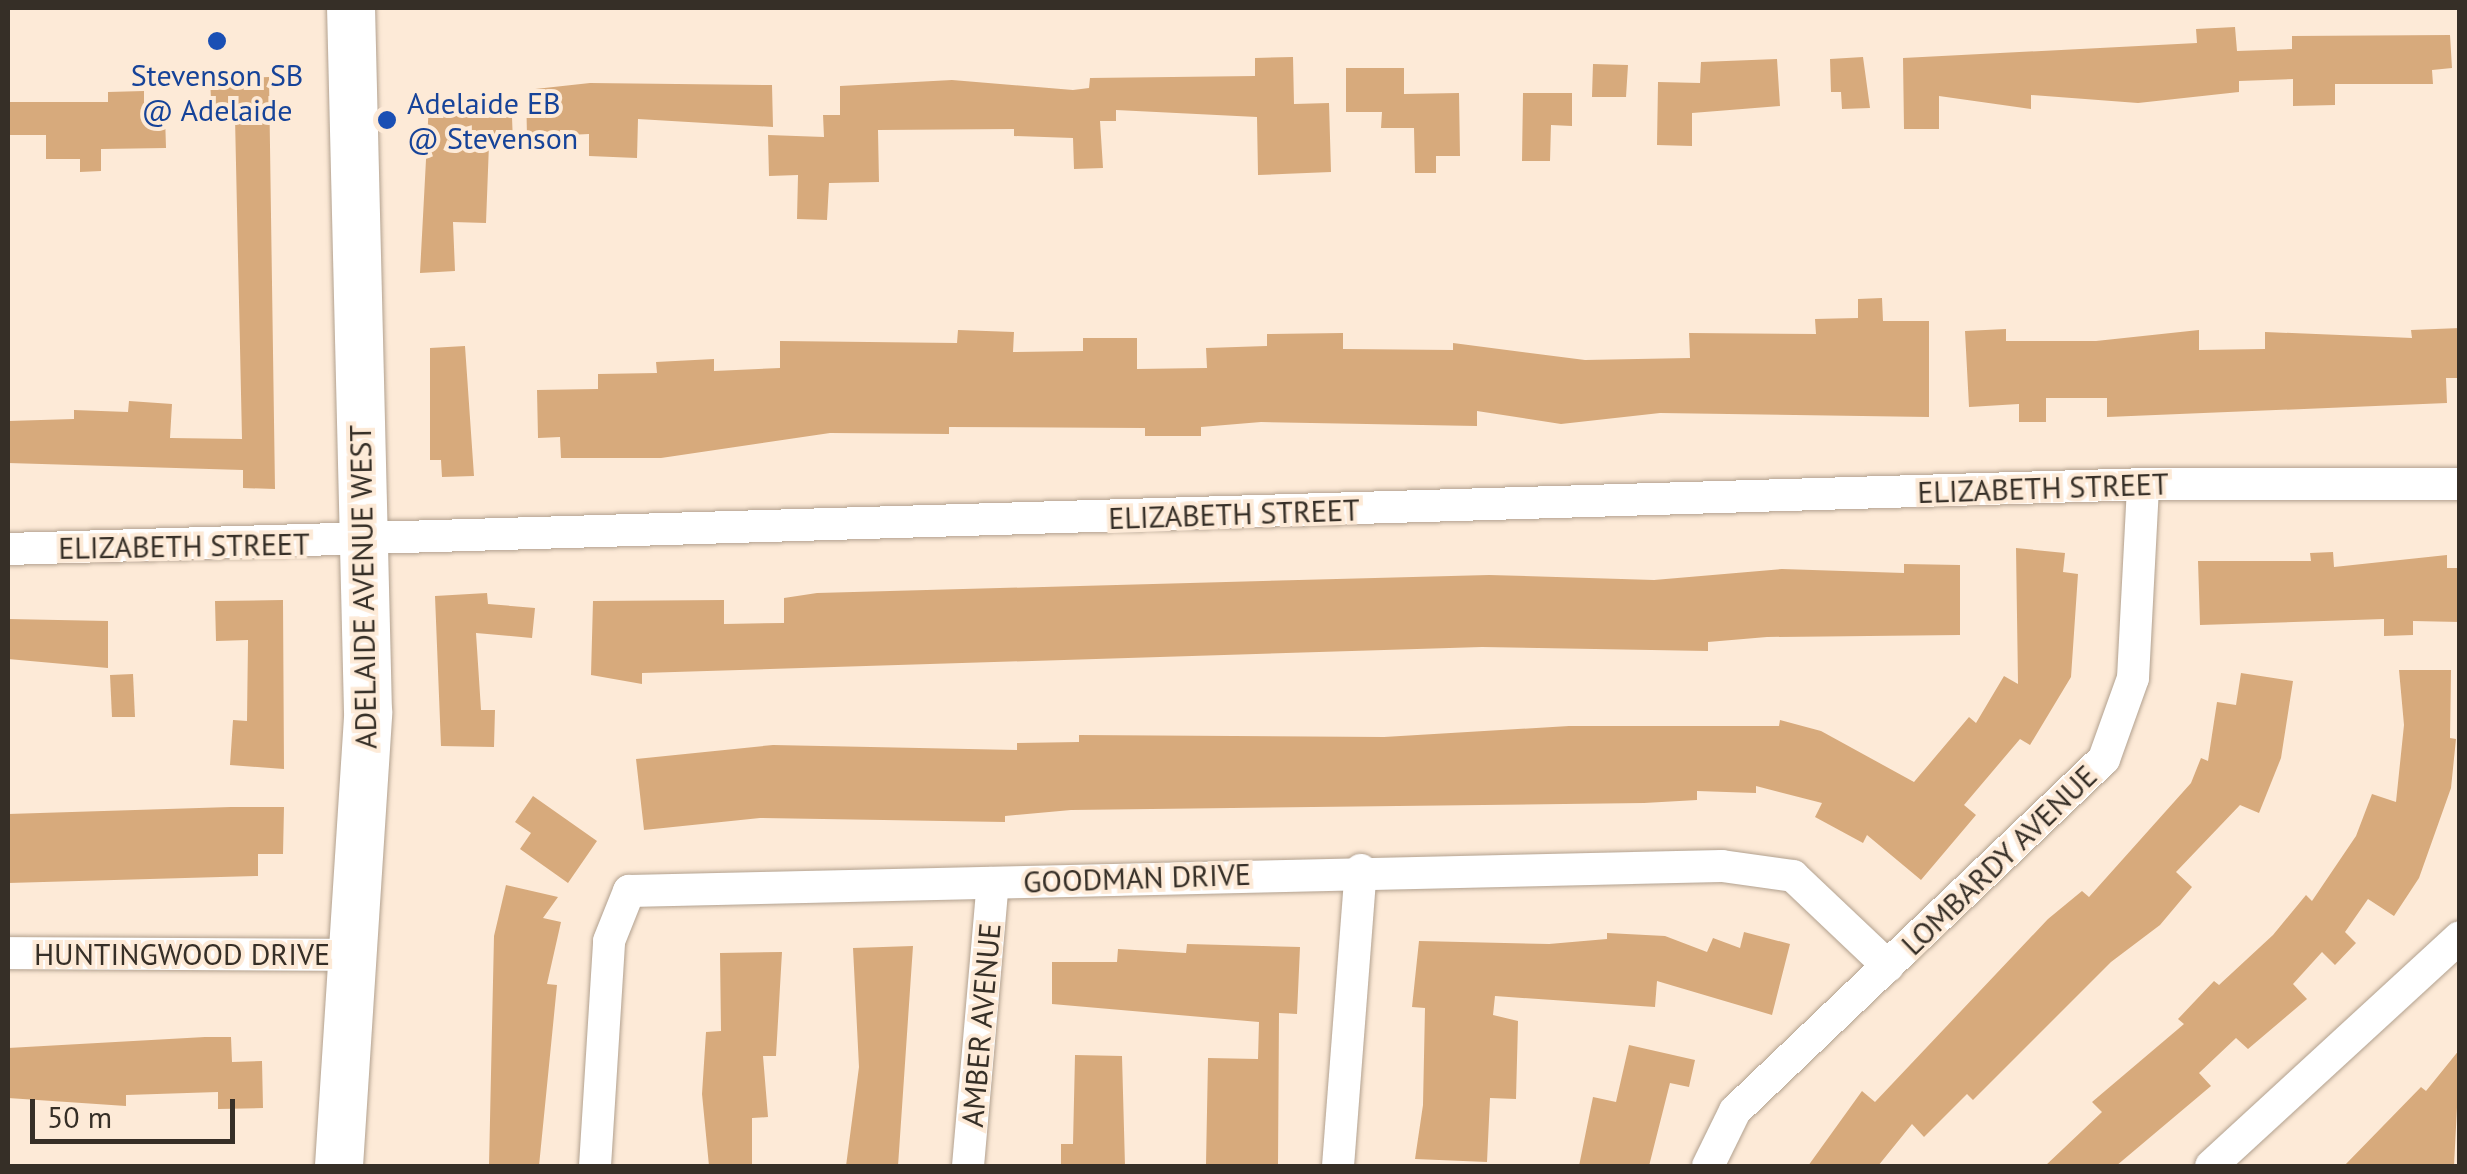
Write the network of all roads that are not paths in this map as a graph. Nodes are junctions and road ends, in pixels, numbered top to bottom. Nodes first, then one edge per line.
1 (350, 8) edge
2 (2143, 484) junction
3 (2460, 484) edge
4 (363, 543) junction
5 (8, 549) edge
6 (1362, 870) junction
7 (993, 883) junction
8 (2460, 936) edge
9 (8, 954) edge
10 (356, 955) junction
11 (1888, 966) junction
12 (339, 1166) edge
13 (596, 1166) edge
14 (968, 1166) edge
15 (1338, 1166) edge
16 (1708, 1166) edge
17 (2211, 1166) edge

1 - 4 main road, ADELAIDE AVENUE WEST
2 - 3 street, ELIZABETH STREET
2 - 4 street, ELIZABETH STREET
2 - 11 street, LOMBARDY AVENUE
4 - 5 street, ELIZABETH STREET
4 - 10 main road, ADELAIDE AVENUE WEST
6 - 7 street, GOODMAN DRIVE
6 - 11 street, GOODMAN DRIVE
6 - 15 street
7 - 13 street, GOODMAN DRIVE
7 - 14 street, AMBER AVENUE
8 - 17 street
9 - 10 street, HUNTINGWOOD DRIVE
10 - 12 main road, ADELAIDE AVENUE WEST
11 - 16 street, LOMBARDY AVENUE

